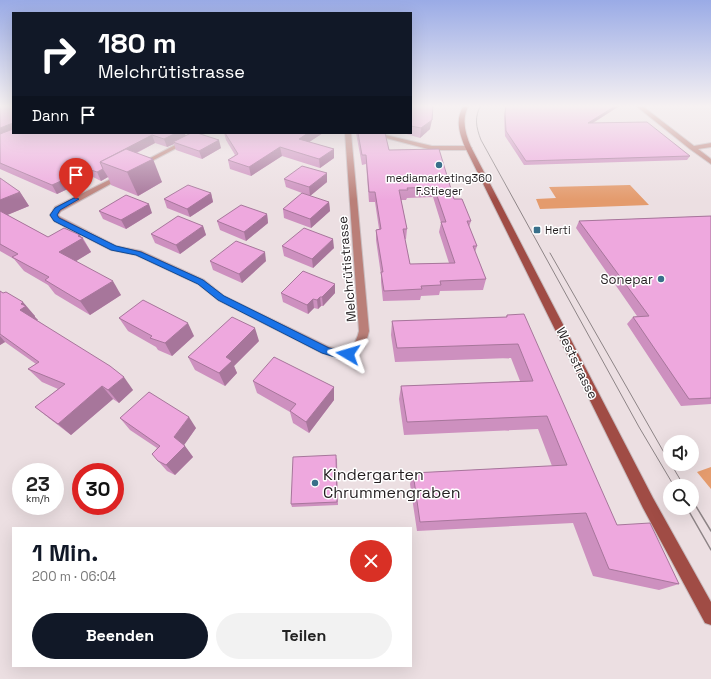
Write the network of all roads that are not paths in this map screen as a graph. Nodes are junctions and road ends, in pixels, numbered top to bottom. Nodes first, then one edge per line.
1 (195, 137) edge
2 (348, 137) edge
3 (385, 137) edge
4 (465, 137) edge
5 (678, 137) edge
6 (711, 145) edge
7 (469, 148) junction
8 (692, 148) junction
9 (711, 162) edge
10 (705, 596) edge
11 (711, 617) edge

1 - 2 street, Melchrütistrasse
3 - 7 street
4 - 7 main road, Weststrasse
5 - 8 street
6 - 8 street
7 - 10 main road, Weststrasse
8 - 9 street
10 - 11 main road, Weststrasse

